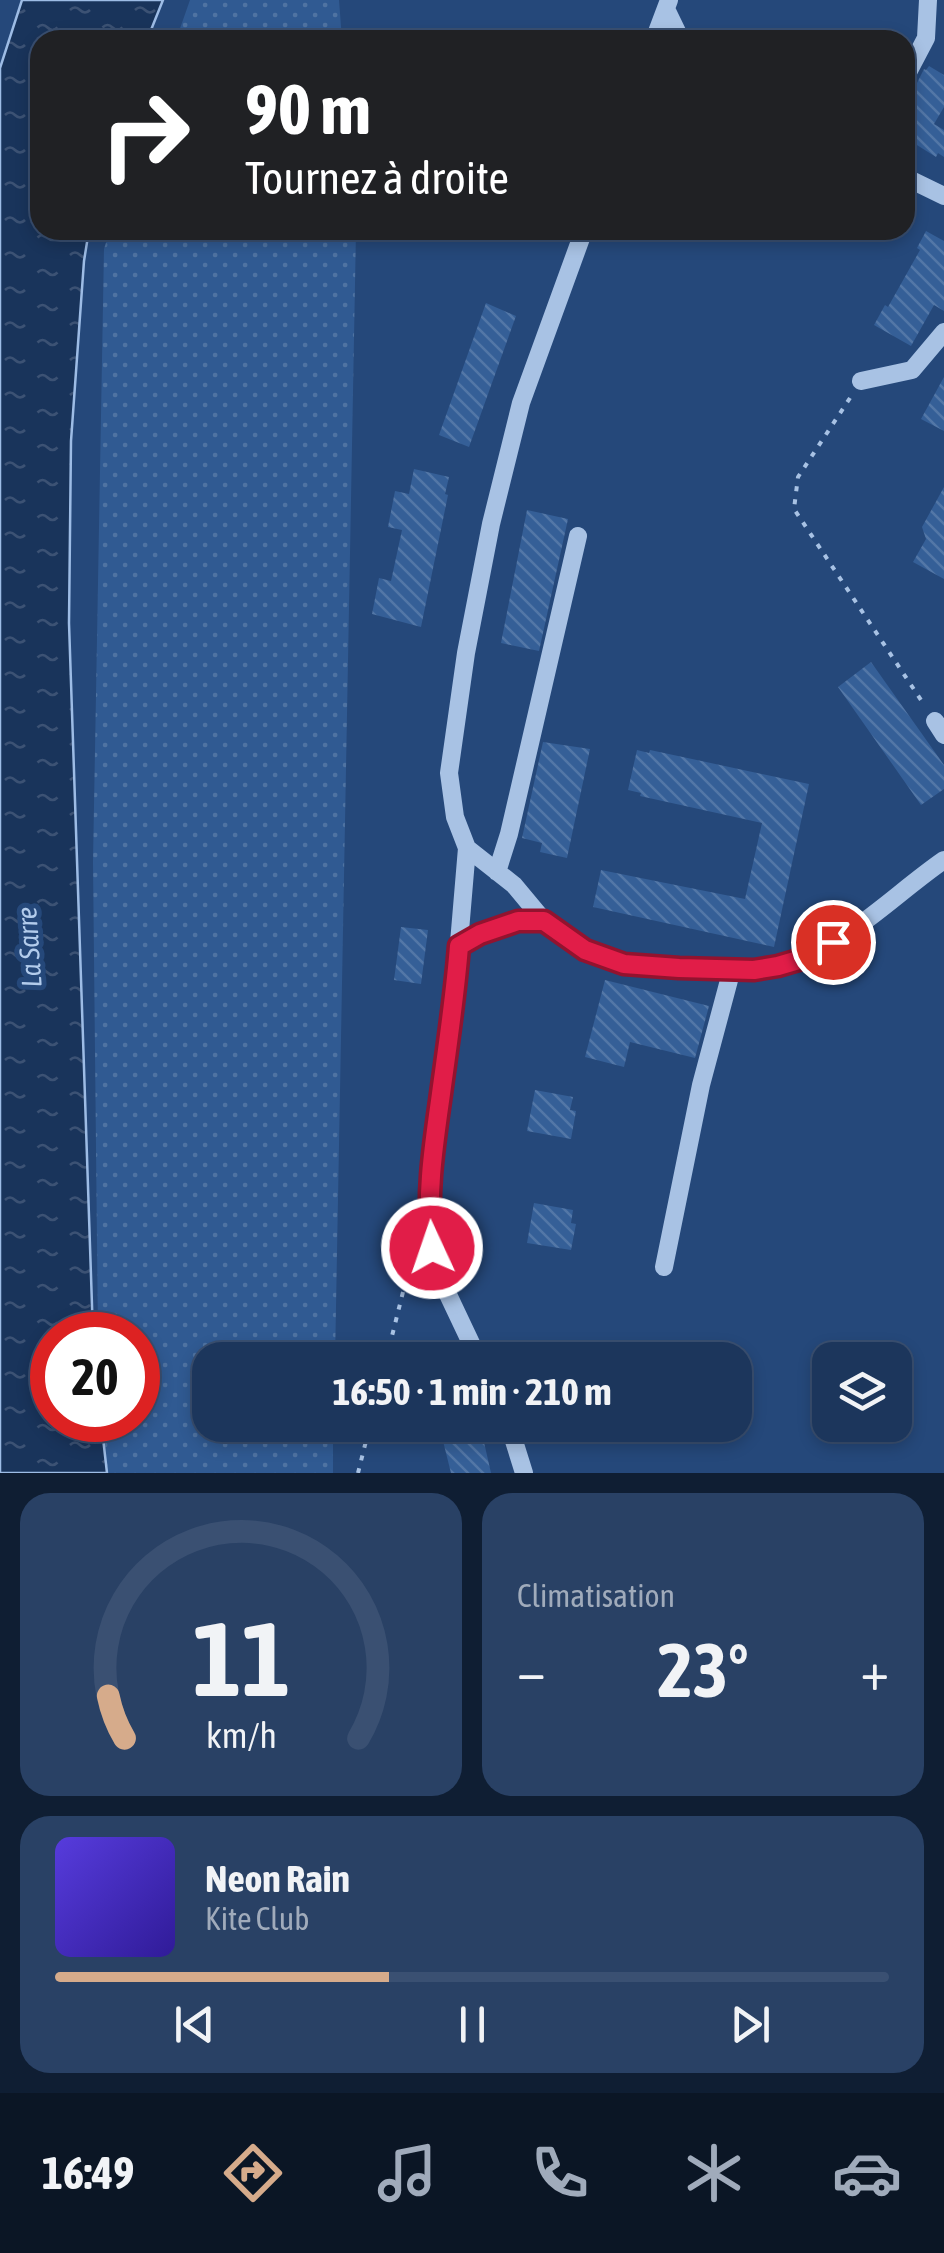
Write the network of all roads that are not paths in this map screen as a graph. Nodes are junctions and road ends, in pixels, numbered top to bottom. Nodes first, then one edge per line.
1 (928, 0) edge
2 (667, 4) edge
3 (658, 30) edge
4 (676, 30) edge
5 (915, 59) edge
6 (915, 182) edge
7 (944, 196) edge
8 (580, 240) edge
9 (944, 332) edge
10 (861, 381) road end
11 (578, 536) dead end
12 (467, 848) junction
13 (944, 860) edge
14 (497, 872) junction
15 (544, 921) junction
16 (459, 946) junction
17 (732, 969) junction
18 (664, 1267) dead end
19 (470, 1342) edge
20 (514, 1442) edge
21 (524, 1473) edge

1 - 5 lane
2 - 3 lane
2 - 4 lane
6 - 7 lane
8 - 12 lane
9 - 10 lane
11 - 14 lane
12 - 14 lane
12 - 16 lane
13 - 17 lane
14 - 15 lane
15 - 16 lane
15 - 17 lane
16 - 19 lane
17 - 18 lane
20 - 21 lane

